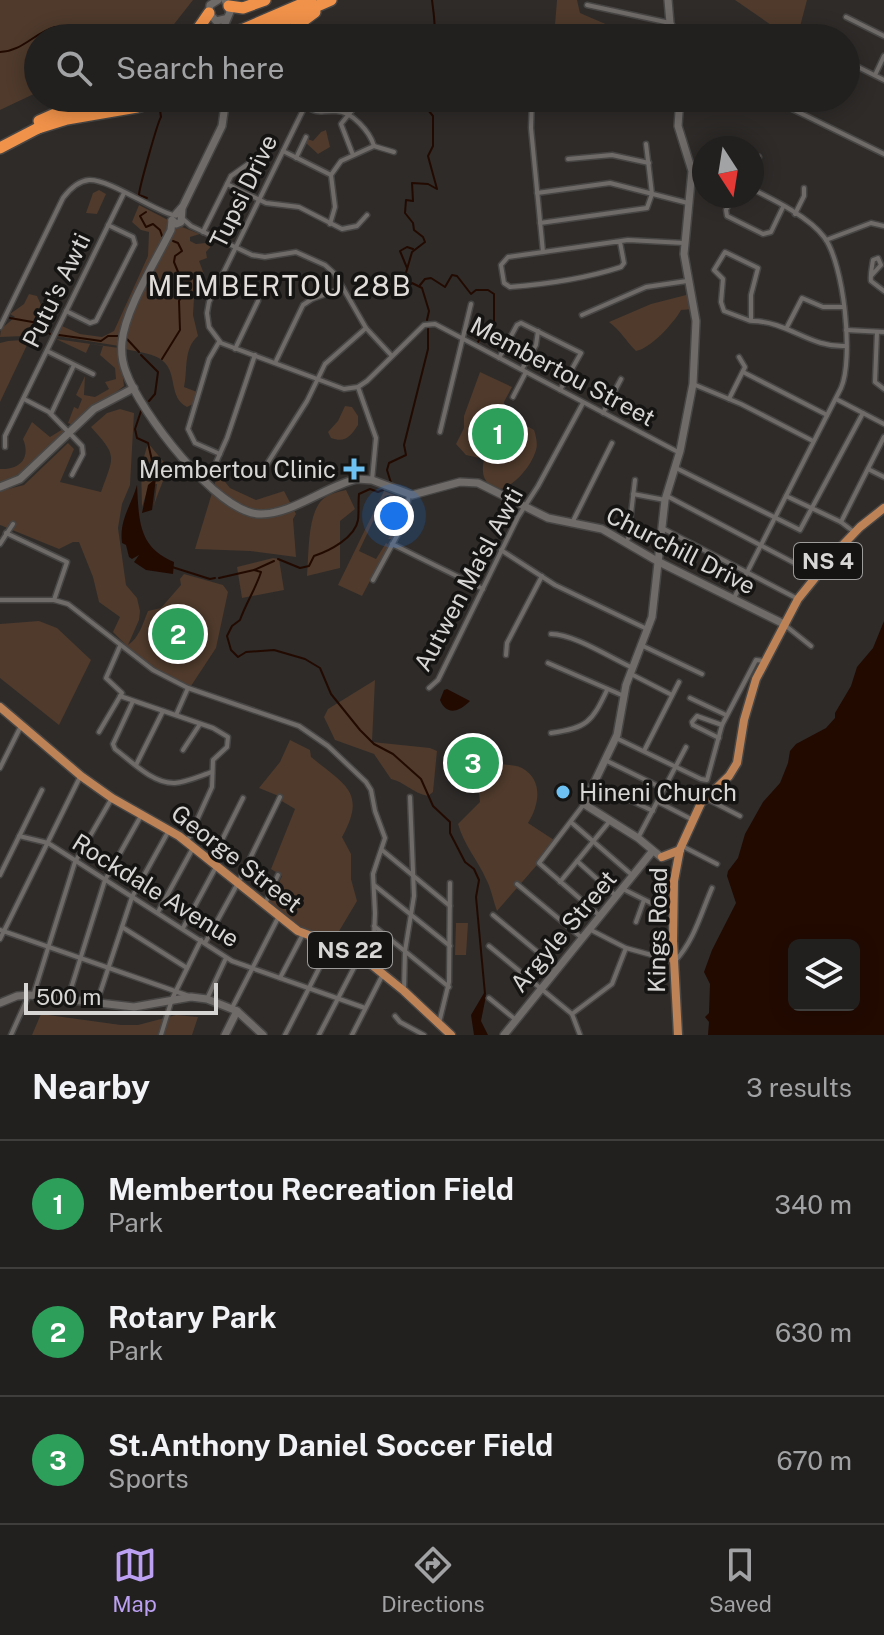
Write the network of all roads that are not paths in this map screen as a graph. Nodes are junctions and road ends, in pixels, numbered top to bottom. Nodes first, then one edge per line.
1 (265, 0) edge
2 (311, 0) edge
3 (331, 0) edge
4 (668, 0) edge
5 (221, 1) edge
6 (587, 5) dead end
7 (846, 17) dead end
8 (217, 18) junction
9 (670, 23) joint
10 (207, 24) edge
11 (219, 24) edge
12 (252, 24) edge
13 (276, 24) edge
14 (299, 24) edge
15 (884, 36) edge
16 (884, 56) edge
17 (860, 68) edge
18 (875, 75) junction
19 (884, 80) edge
20 (58, 112) edge
21 (63, 112) edge
22 (71, 112) edge
23 (104, 112) edge
24 (224, 112) edge
25 (302, 112) edge
26 (340, 112) edge
27 (532, 112) edge
28 (680, 112) edge
29 (798, 112) edge
30 (347, 114) junction
31 (38, 125) junction
32 (306, 137) dead end
33 (0, 142) edge
34 (646, 144) dead end
35 (374, 146) junction
36 (0, 148) edge
37 (283, 151) junction
38 (394, 152) dead end
39 (884, 154) edge
40 (353, 155) junction
41 (296, 158) junction
42 (255, 159) dead end
43 (568, 159) dead end
44 (649, 163) junction
45 (331, 175) junction
46 (227, 184) junction
47 (804, 188) dead end
48 (124, 193) junction
49 (537, 193) junction
50 (652, 194) junction
51 (764, 196) edge
52 (259, 200) junction
53 (689, 203) junction
54 (783, 207) junction
55 (727, 208) edge
56 (795, 214) junction
57 (367, 215) dead end
58 (176, 220) junction
59 (540, 223) junction
60 (330, 224) junction
61 (108, 225) junction
62 (884, 226) edge
63 (203, 232) junction
64 (826, 240) junction
65 (620, 242) junction
66 (684, 243) junction
67 (236, 248) junction
68 (543, 252) junction
69 (871, 276) dead end
70 (687, 281) junction
71 (343, 288) junction
72 (884, 291) edge
73 (258, 301) dead end
74 (471, 304) dead end
75 (844, 307) junction
76 (66, 311) junction
77 (582, 315) dead end
78 (751, 321) junction
79 (0, 327) edge
80 (787, 327) junction
81 (366, 328) junction
82 (845, 330) junction
83 (538, 331) junction
84 (877, 332) junction
85 (884, 332) edge
86 (464, 338) junction
87 (219, 342) junction
88 (846, 346) junction
89 (235, 349) junction
90 (47, 351) junction
91 (255, 355) junction
92 (392, 356) junction
93 (739, 357) dead end
94 (499, 358) junction
95 (276, 362) junction
96 (74, 365) junction
97 (524, 371) junction
98 (743, 372) junction
99 (93, 374) dead end
100 (317, 379) junction
101 (621, 379) dead end
102 (693, 384) junction
103 (358, 387) junction
104 (134, 388) junction
105 (884, 389) edge
106 (560, 390) junction
107 (513, 397) dead end
108 (24, 399) junction
109 (729, 399) junction
110 (836, 399) junction
111 (583, 402) junction
112 (603, 413) junction
113 (863, 413) junction
114 (51, 414) junction
115 (827, 415) junction
116 (884, 424) edge
117 (69, 432) junction
118 (440, 432) dead end
119 (884, 437) edge
120 (813, 441) junction
121 (612, 443) dead end
122 (5, 447) dead end
123 (680, 453) junction
124 (220, 454) junction
125 (214, 467) dead end
126 (676, 468) junction
127 (868, 469) junction
128 (72, 475) dead end
129 (260, 475) dead end
130 (884, 477) edge
131 (372, 480) junction
132 (635, 480) dead end
133 (0, 487) edge
134 (633, 494) junction
135 (409, 495) junction
136 (786, 496) junction
137 (665, 498) junction
138 (525, 506) junction
139 (884, 508) edge
140 (813, 509) junction
141 (773, 518) junction
142 (841, 522) junction
143 (572, 523) junction
144 (13, 524) dead end
145 (661, 527) junction
146 (855, 532) junction
147 (6, 533) junction
148 (628, 539) dead end
149 (0, 544) edge
150 (392, 544) junction
151 (761, 545) junction
152 (501, 550) junction
153 (657, 561) junction
154 (747, 571) junction
155 (817, 575) junction
156 (542, 576) junction
157 (373, 580) dead end
158 (483, 589) junction
159 (734, 598) junction
160 (798, 599) junction
161 (0, 600) edge
162 (54, 600) junction
163 (784, 624) junction
164 (648, 630) junction
165 (551, 634) dead end
166 (120, 646) junction
167 (643, 646) junction
168 (811, 646) dead end
169 (506, 655) dead end
170 (766, 661) junction
171 (548, 663) dead end
172 (631, 671) junction
173 (702, 674) dead end
174 (679, 682) dead end
175 (188, 688) junction
176 (429, 688) dead end
177 (607, 690) junction
178 (672, 695) junction
179 (120, 696) junction
180 (624, 696) junction
181 (690, 698) dead end
182 (134, 701) junction
183 (0, 707) edge
184 (163, 711) junction
185 (176, 715) junction
186 (726, 715) junction
187 (200, 724) junction
188 (722, 725) junction
189 (21, 726) junction
190 (99, 732) dead end
191 (551, 733) dead end
192 (616, 738) junction
193 (719, 738) junction
194 (686, 747) dead end
195 (183, 750) dead end
196 (644, 751) junction
197 (605, 760) junction
198 (136, 765) junction
199 (676, 767) junction
200 (0, 768) edge
201 (212, 772) junction
202 (81, 776) junction
203 (594, 783) junction
204 (664, 789) junction
205 (42, 790) dead end
206 (590, 792) junction
207 (280, 797) dead end
208 (410, 797) dead end
209 (112, 798) junction
210 (243, 798) dead end
211 (705, 798) junction
212 (658, 802) junction
213 (584, 804) junction
214 (653, 811) junction
215 (595, 812) junction
216 (142, 813) junction
217 (740, 816) dead end
218 (693, 820) junction
219 (610, 821) junction
220 (571, 823) junction
221 (169, 829) junction
222 (19, 836) junction
223 (638, 838) junction
224 (593, 841) junction
225 (48, 843) junction
226 (190, 845) junction
227 (681, 847) junction
228 (382, 850) junction
229 (650, 850) junction
230 (662, 857) junction
231 (76, 861) junction
232 (577, 861) junction
233 (676, 862) junction
234 (717, 864) dead end
235 (214, 865) junction
236 (0, 875) edge
237 (278, 875) dead end
238 (412, 875) junction
239 (634, 876) junction
240 (105, 880) junction
241 (560, 882) junction
242 (238, 883) junction
243 (372, 883) junction
244 (450, 883) dead end
245 (517, 884) dead end
246 (712, 888) dead end
247 (623, 889) junction
248 (387, 896) junction
249 (617, 896) junction
250 (132, 897) junction
251 (374, 899) junction
252 (644, 900) junction
253 (265, 904) junction
254 (450, 906) junction
255 (157, 913) junction
256 (411, 913) junction
257 (674, 914) junction
258 (493, 915) dead end
259 (279, 916) junction
260 (600, 916) junction
261 (636, 922) dead end
262 (374, 926) junction
263 (122, 927) junction
264 (182, 929) junction
265 (589, 929) junction
266 (2, 931) edge
267 (303, 934) junction
268 (582, 938) junction
269 (0, 939) edge
270 (203, 942) junction
271 (331, 945) junction
272 (49, 946) junction
273 (450, 946) junction
274 (489, 946) dead end
275 (626, 948) junction
276 (405, 951) junction
277 (360, 956) junction
278 (81, 957) junction
279 (226, 958) junction
280 (673, 962) junction
281 (373, 965) junction
282 (110, 967) junction
283 (187, 968) junction
284 (251, 968) junction
285 (557, 968) junction
286 (384, 974) junction
287 (280, 978) junction
288 (449, 987) junction
289 (308, 988) junction
290 (540, 989) junction
291 (176, 990) junction
292 (404, 991) junction
293 (31, 996) junction
294 (191, 997) junction
295 (489, 998) dead end
296 (172, 999) junction
297 (207, 999) junction
298 (338, 999) junction
299 (68, 1000) junction
300 (97, 1002) junction
301 (0, 1003) edge
302 (365, 1008) junction
303 (235, 1009) junction
304 (572, 1014) junction
305 (395, 1016) dead end
306 (516, 1020) junction
307 (439, 1023) junction
308 (578, 1034) edge
309 (11, 1035) edge
310 (161, 1035) edge
311 (225, 1035) edge
312 (263, 1035) edge
313 (285, 1035) edge
314 (319, 1035) edge
315 (352, 1035) edge
316 (424, 1035) edge
317 (451, 1035) edge
318 (504, 1035) edge
319 (678, 1035) edge

1 - 5 highway
2 - 12 highway
3 - 13 highway
3 - 14 highway
4 - 9 main road
5 - 8 main road
5 - 8 main road
6 - 9 street
7 - 15 street
8 - 10 highway
8 - 11 main road
16 - 18 street
17 - 18 street
18 - 19 street
20 - 31 highway
21 - 31 highway
22 - 31 highway
23 - 31 highway
24 - 58 main road
25 - 37 street, Tupsi Drive
26 - 30 street
27 - 49 street
28 - 53 main road
29 - 39 street
30 - 35 street
30 - 40 street
31 - 33 highway
31 - 36 highway
32 - 41 street
34 - 44 street
35 - 38 street
35 - 40 street
37 - 41 street
37 - 52 street, Tupsi Drive
40 - 45 street
41 - 45 street
42 - 46 street
43 - 44 street
44 - 50 street
45 - 60 street
46 - 52 street
46 - 63 street
47 - 56 street
48 - 58 street
48 - 61 street, Putu's Awti
48 - 79 street
49 - 50 street
49 - 59 street
50 - 53 street
50 - 59 street
51 - 54 street
52 - 60 street
52 - 67 street, Tupsi Drive
53 - 66 main road
54 - 55 street
54 - 56 street
56 - 64 street
57 - 60 street
58 - 63 street
58 - 104 main road
59 - 68 street
61 - 76 street, Putu's Awti
61 - 76 street
62 - 64 street
63 - 67 street
64 - 75 street
65 - 66 street
65 - 68 street
65 - 68 street
66 - 70 main road
67 - 71 street
67 - 87 street, Tupsi Drive
69 - 72 street
70 - 77 street
70 - 102 main road
71 - 81 street
71 - 95 street
73 - 89 street
74 - 86 street
75 - 80 street
75 - 82 street
76 - 90 street, Putu's Awti
78 - 78 street
78 - 80 street
80 - 88 street
81 - 92 street
81 - 100 street
82 - 84 street
82 - 88 street
83 - 94 street
83 - 97 street
83 - 106 street
84 - 85 street
84 - 105 street
86 - 92 street, Membertou Street
86 - 94 street, Membertou Street
86 - 118 street
87 - 89 street
87 - 124 street
88 - 110 street
89 - 91 street
90 - 96 street
90 - 108 street, Putu's Awti
91 - 95 street
91 - 124 street
92 - 103 street
93 - 98 street
94 - 97 street, Membertou Street
95 - 100 street
96 - 99 street
96 - 114 street
97 - 106 street, Membertou Street
97 - 107 street
98 - 109 street
98 - 115 street
100 - 103 street
100 - 129 street
101 - 112 street
102 - 109 street
102 - 123 main road
103 - 131 street
104 - 117 main road
104 - 131 main road
106 - 111 street, Membertou Street
108 - 114 street
108 - 122 street, Putu's Awti
109 - 120 street
110 - 113 street
110 - 115 street
111 - 112 street, Membertou Street
111 - 138 street, Autwen Ma'sl Awti
112 - 123 street, Membertou Street
113 - 116 street
113 - 140 street
114 - 117 street
115 - 120 street
117 - 128 street
117 - 133 main road
119 - 127 street
120 - 136 street
121 - 143 street
123 - 126 main road
124 - 125 street
126 - 137 main road
126 - 141 street
127 - 130 street
127 - 142 street
131 - 135 main road
132 - 134 street
134 - 137 street
134 - 148 street
135 - 138 main road, Churchill Drive
135 - 150 street
136 - 140 street
136 - 141 street
137 - 145 main road
137 - 151 street
138 - 143 main road, Churchill Drive
138 - 152 street, Autwen Ma'sl Awti
139 - 146 main road, Kings Road / NS 4
140 - 141 street
140 - 142 street
141 - 151 street
142 - 146 street
143 - 153 main road, Churchill Drive
144 - 147 street
145 - 153 main road
145 - 154 street
146 - 155 main road, Kings Road / NS 4
147 - 149 street
147 - 162 street
150 - 157 street
150 - 158 street
151 - 154 street
151 - 155 street
152 - 156 street
152 - 158 street, Autwen Ma'sl Awti
153 - 159 main road, Churchill Drive
153 - 164 main road
154 - 159 street
154 - 160 street
155 - 160 main road, Kings Road / NS 4
156 - 164 street
156 - 169 street
158 - 176 street, Autwen Ma'sl Awti
159 - 163 main road, Churchill Drive
160 - 163 main road, Kings Road / NS 4
161 - 162 street
162 - 166 street
163 - 168 street
163 - 170 main road, Kings Road / NS 4
164 - 167 main road
165 - 172 street
166 - 175 street
166 - 179 street
167 - 172 main road
167 - 173 street
170 - 186 street
170 - 211 main road, Kings Road / NS 4
171 - 177 street
172 - 178 street
172 - 180 main road
174 - 178 street
175 - 185 street
175 - 228 street
177 - 180 street
177 - 191 street
178 - 196 street
179 - 182 street
179 - 190 street
180 - 192 main road
181 - 186 street
182 - 184 street
182 - 198 street
183 - 189 main road, George Street / NS 22
184 - 185 street
184 - 198 street
185 - 187 street
186 - 188 street
187 - 195 street
187 - 201 street
188 - 193 street
188 - 193 street
189 - 200 street
189 - 202 main road, George Street / NS 22
192 - 196 street
192 - 197 main road
193 - 199 street
194 - 199 street
196 - 199 street
197 - 203 main road
197 - 204 street
198 - 201 street
199 - 204 street
201 - 226 street
202 - 209 main road, George Street / NS 22
202 - 225 street
203 - 206 main road
203 - 214 street
204 - 212 street
205 - 222 street
206 - 213 main road
206 - 215 main road
207 - 242 street
208 - 238 street
209 - 216 main road, George Street / NS 22
209 - 231 street
210 - 235 street
211 - 217 street
211 - 218 main road, Kings Road / NS 4
212 - 214 street
212 - 218 street
213 - 215 main road
213 - 220 street
214 - 223 street
215 - 219 main road
216 - 221 main road, George Street / NS 22
216 - 240 street
218 - 227 main road, Kings Road / NS 4
219 - 223 main road
219 - 224 street
220 - 224 street
220 - 241 street
221 - 226 main road, George Street / NS 22
221 - 250 street
222 - 225 street, Rockdale Avenue
222 - 236 street
223 - 229 main road
224 - 232 street
224 - 239 street
225 - 231 street, Rockdale Avenue
225 - 266 street
226 - 235 main road, George Street / NS 22
226 - 255 street
227 - 230 main road
227 - 233 main road, Kings Road / NS 4
227 - 234 street
228 - 238 street
228 - 243 street
229 - 230 main road
229 - 239 main road, Argyle Street
230 - 233 main road
231 - 240 street, Rockdale Avenue
231 - 272 street
232 - 241 street
232 - 249 street
233 - 257 main road, Kings Road / NS 4
235 - 242 main road, George Street / NS 22
235 - 264 street
237 - 253 street
238 - 254 street
238 - 256 street
239 - 247 main road, Argyle Street
240 - 250 street, Rockdale Avenue
240 - 278 street
241 - 260 street
242 - 253 main road, George Street / NS 22
242 - 270 street
243 - 248 street
243 - 251 street
244 - 254 street
245 - 268 street
246 - 280 street
247 - 249 main road, Argyle Street
247 - 252 street
248 - 251 street
248 - 256 street
249 - 260 main road, Argyle Street
250 - 255 street, Rockdale Avenue
250 - 263 street
251 - 262 street
252 - 257 street
252 - 261 street
253 - 259 main road, George Street / NS 22
254 - 273 street
255 - 264 street, Rockdale Avenue
256 - 273 street
256 - 276 street
257 - 280 main road, Kings Road / NS 4
258 - 285 street
259 - 267 main road, George Street / NS 22
259 - 284 street
260 - 265 main road, Argyle Street
262 - 276 street
262 - 281 street
263 - 282 street
263 - 283 street
264 - 270 street, Rockdale Avenue
265 - 268 main road, Argyle Street
265 - 275 street
266 - 269 street
266 - 272 street
267 - 271 main road, George Street / NS 22
267 - 287 street
268 - 285 main road, Argyle Street
270 - 279 street, Rockdale Avenue
270 - 283 street
271 - 277 main road, George Street / NS 22
271 - 289 street
272 - 278 street
272 - 293 street
273 - 288 street
274 - 290 street
275 - 280 street
275 - 304 street
276 - 288 street
276 - 292 street
277 - 281 main road, George Street / NS 22
277 - 298 street
278 - 282 street
278 - 299 street
279 - 284 street, Rockdale Avenue
279 - 297 street
280 - 319 main road, Kings Road / NS 4
281 - 286 main road, George Street / NS 22
282 - 291 street
282 - 300 street
283 - 291 street
284 - 287 street, Rockdale Avenue
284 - 303 street
285 - 290 main road, Argyle Street
286 - 292 main road, George Street / NS 22
286 - 302 street
287 - 289 street, Rockdale Avenue
288 - 307 street
289 - 298 street, Rockdale Avenue
289 - 313 street
290 - 304 street
290 - 306 main road, Argyle Street
291 - 294 street
291 - 296 street
292 - 307 main road, George Street / NS 22
293 - 299 main road
293 - 301 main road
293 - 309 street
294 - 296 main road
294 - 297 main road
295 - 306 street
296 - 300 main road
296 - 310 street
297 - 303 main road
298 - 302 street, Rockdale Avenue
298 - 314 street
299 - 300 main road
302 - 315 street
303 - 311 main road
303 - 312 main road
304 - 308 street
305 - 316 street
306 - 318 main road, Argyle Street
307 - 317 main road, George Street / NS 22

